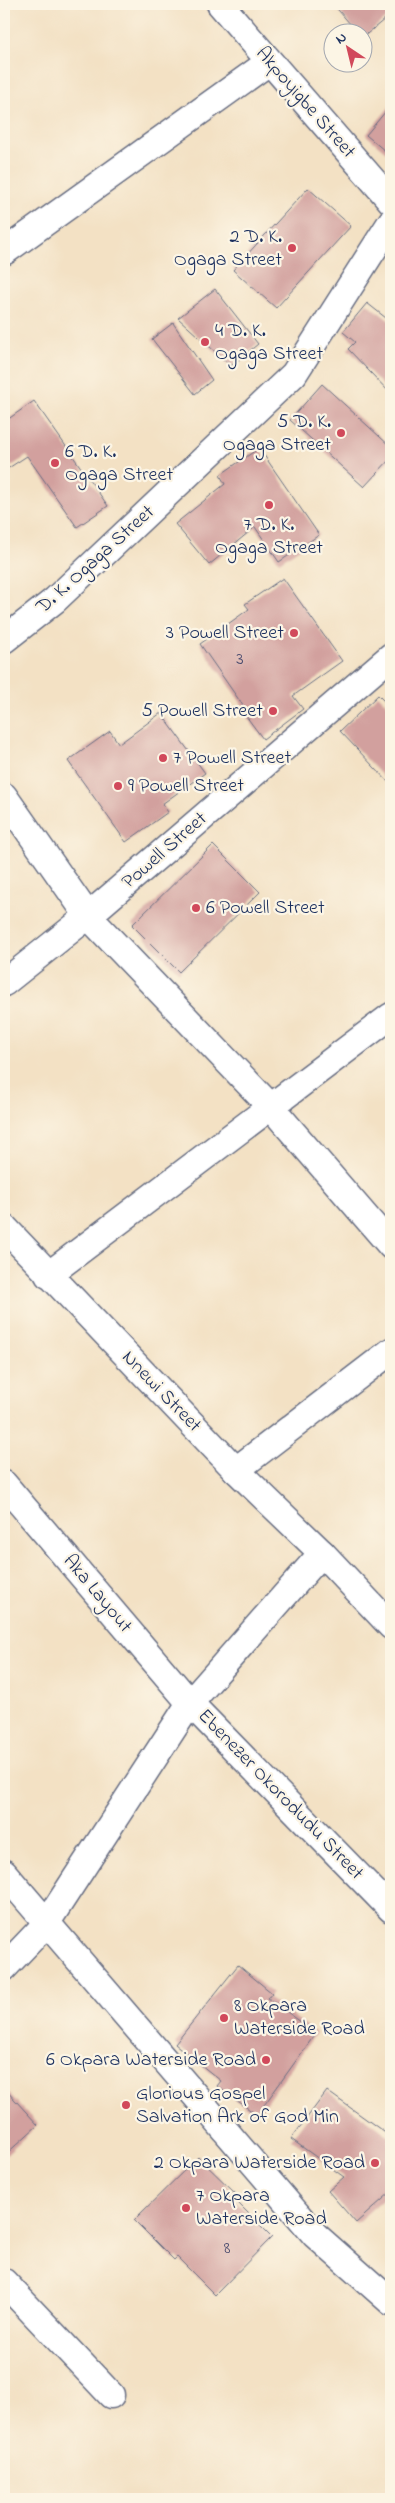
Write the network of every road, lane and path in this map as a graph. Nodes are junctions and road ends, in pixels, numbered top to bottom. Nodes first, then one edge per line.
1 (220, 4) edge
2 (269, 62) junction
3 (391, 201) edge
4 (391, 222) edge
5 (4, 252) edge
6 (4, 640) edge
7 (391, 656) edge
8 (4, 796) edge
9 (88, 916) junction
10 (4, 983) edge
11 (391, 1016) edge
12 (271, 1107) junction
13 (4, 1227) edge
14 (391, 1246) edge
15 (48, 1275) junction
16 (391, 1351) edge
17 (236, 1470) junction
18 (4, 1484) edge
19 (322, 1553) junction
20 (391, 1626) edge
21 (190, 1703) junction
22 (4, 1873) edge
23 (391, 1909) edge
24 (46, 1924) junction
25 (4, 1968) edge
26 (4, 2282) edge
27 (391, 2302) edge
28 (111, 2395) dead end

1 - 2 street, Akpoyigbe Street
2 - 3 street, Akpoyigbe Street
2 - 5 street
4 - 6 street, D. K. Ogaga Street
7 - 9 street, Powell Street
8 - 9 street
9 - 10 street, Powell Street
9 - 12 street
11 - 12 street
12 - 14 street
12 - 15 street
13 - 15 street, Nnewi Street
15 - 17 street, Nnewi Street
16 - 17 street
17 - 19 street, Nnewi Street
18 - 21 street, Aka Layout
19 - 20 street, Nnewi Street
19 - 21 street
21 - 23 street, Ebenezer Okorodudu Street
21 - 24 street
22 - 24 street
24 - 25 street
24 - 27 street
26 - 28 street

